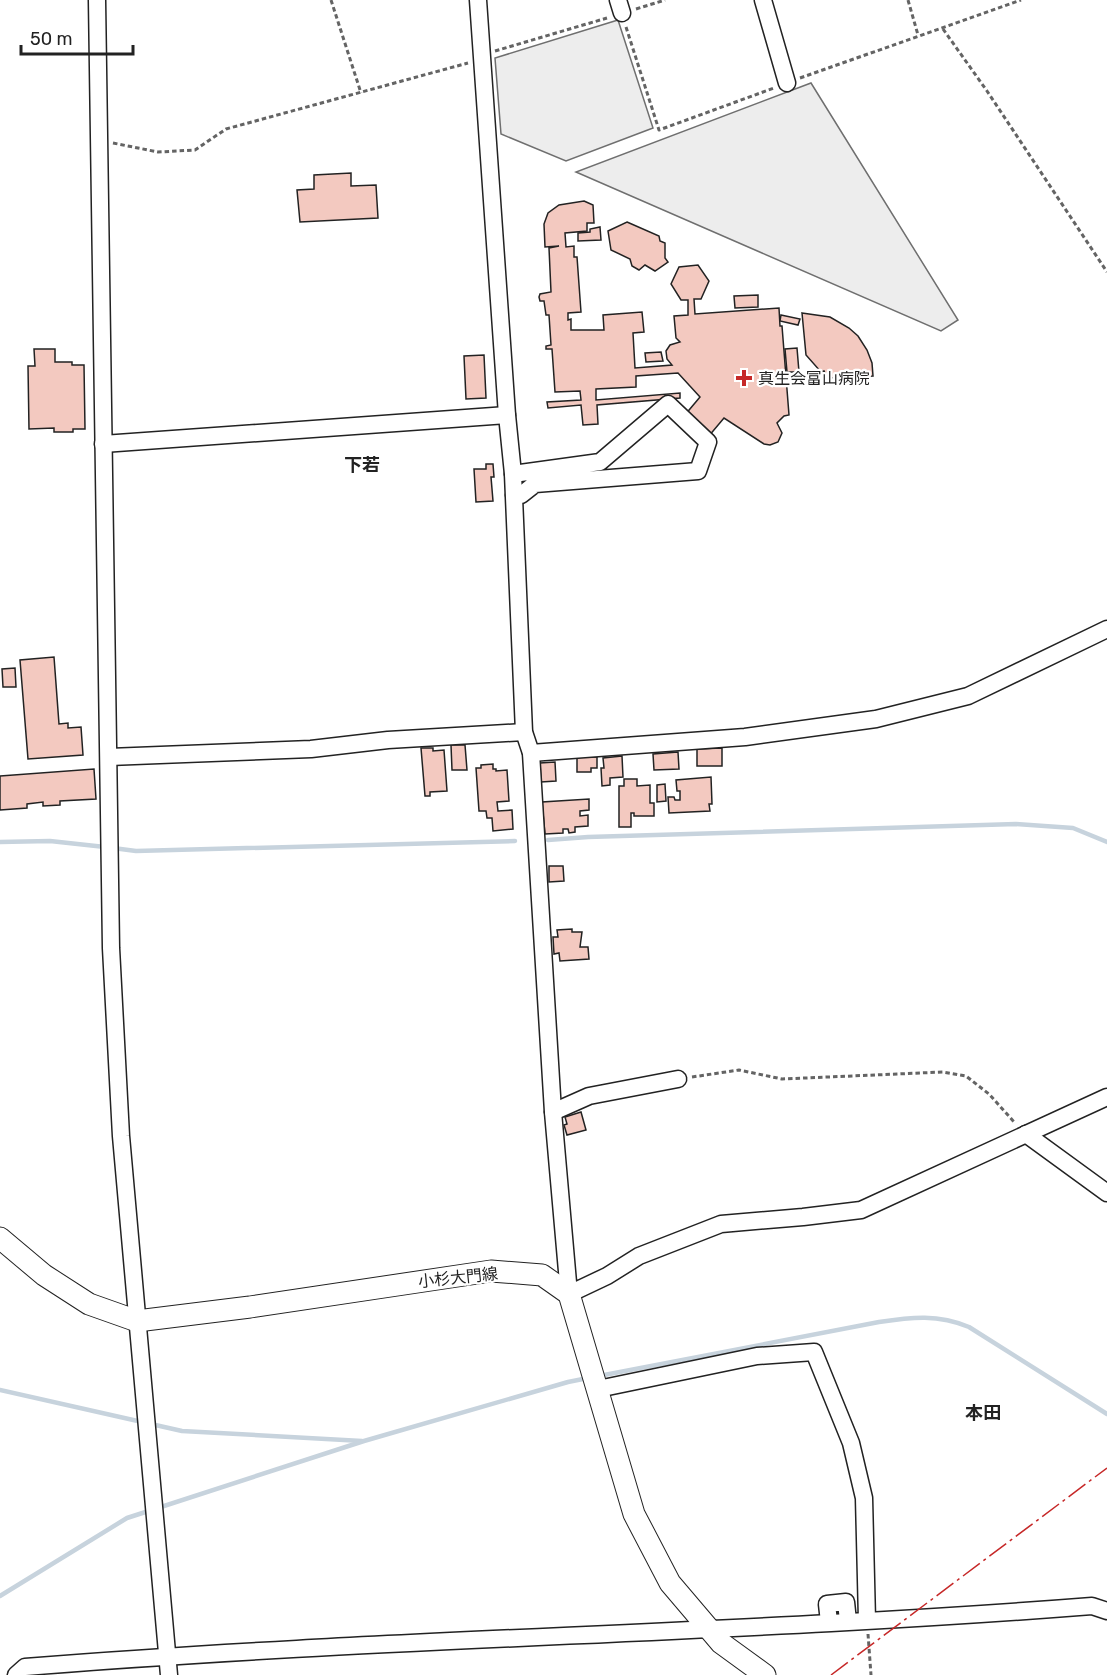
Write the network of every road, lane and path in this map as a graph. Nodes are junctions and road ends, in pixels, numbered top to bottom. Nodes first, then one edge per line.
1 (97, 0) edge
2 (331, 0) edge
3 (478, 0) edge
4 (665, 0) edge
5 (763, 0) edge
6 (908, 0) edge
7 (1021, 0) edge
8 (620, 7) edge
9 (943, 29) junction
10 (918, 35) junction
11 (482, 57) junction
12 (787, 83) junction
13 (361, 93) junction
14 (99, 140) junction
15 (1107, 272) edge
16 (507, 415) junction
17 (103, 444) junction
18 (513, 474) junction
19 (514, 495) junction
20 (1107, 629) edge
21 (524, 732) junction
22 (531, 753) junction
23 (109, 758) junction
24 (678, 1079) joint
25 (1107, 1097) edge
26 (553, 1112) junction
27 (1026, 1134) junction
28 (1107, 1193) edge
29 (0, 1238) edge
30 (569, 1294) junction
31 (137, 1321) junction
32 (598, 1389) junction
33 (1107, 1611) edge
34 (867, 1620) junction
35 (707, 1628) junction
36 (167, 1655) junction
37 (16, 1675) edge
38 (169, 1675) edge
39 (765, 1675) edge
40 (871, 1675) edge

1 - 14 street
2 - 13 path
3 - 11 street
4 - 8 path
5 - 12 street
6 - 10 path
7 - 9 path
8 - 11 path
8 - 12 path
9 - 10 path
9 - 15 path
10 - 12 path
11 - 13 path
11 - 16 street
13 - 14 path
14 - 17 street
16 - 17 street
16 - 18 street
17 - 23 street
18 - 19 street
18 - 19 street
19 - 21 street
20 - 22 street
21 - 22 street
21 - 23 street
22 - 26 street
23 - 31 street
24 - 26 street
24 - 27 path
25 - 27 street
26 - 30 street
27 - 28 street
27 - 30 street
29 - 31 main road, 小杉大門線
30 - 31 main road, 小杉大門線
30 - 32 main road
31 - 36 street
32 - 34 street
32 - 35 main road
33 - 34 street
34 - 35 street
34 - 40 path
35 - 36 street
35 - 39 main road
36 - 37 street
36 - 38 street

